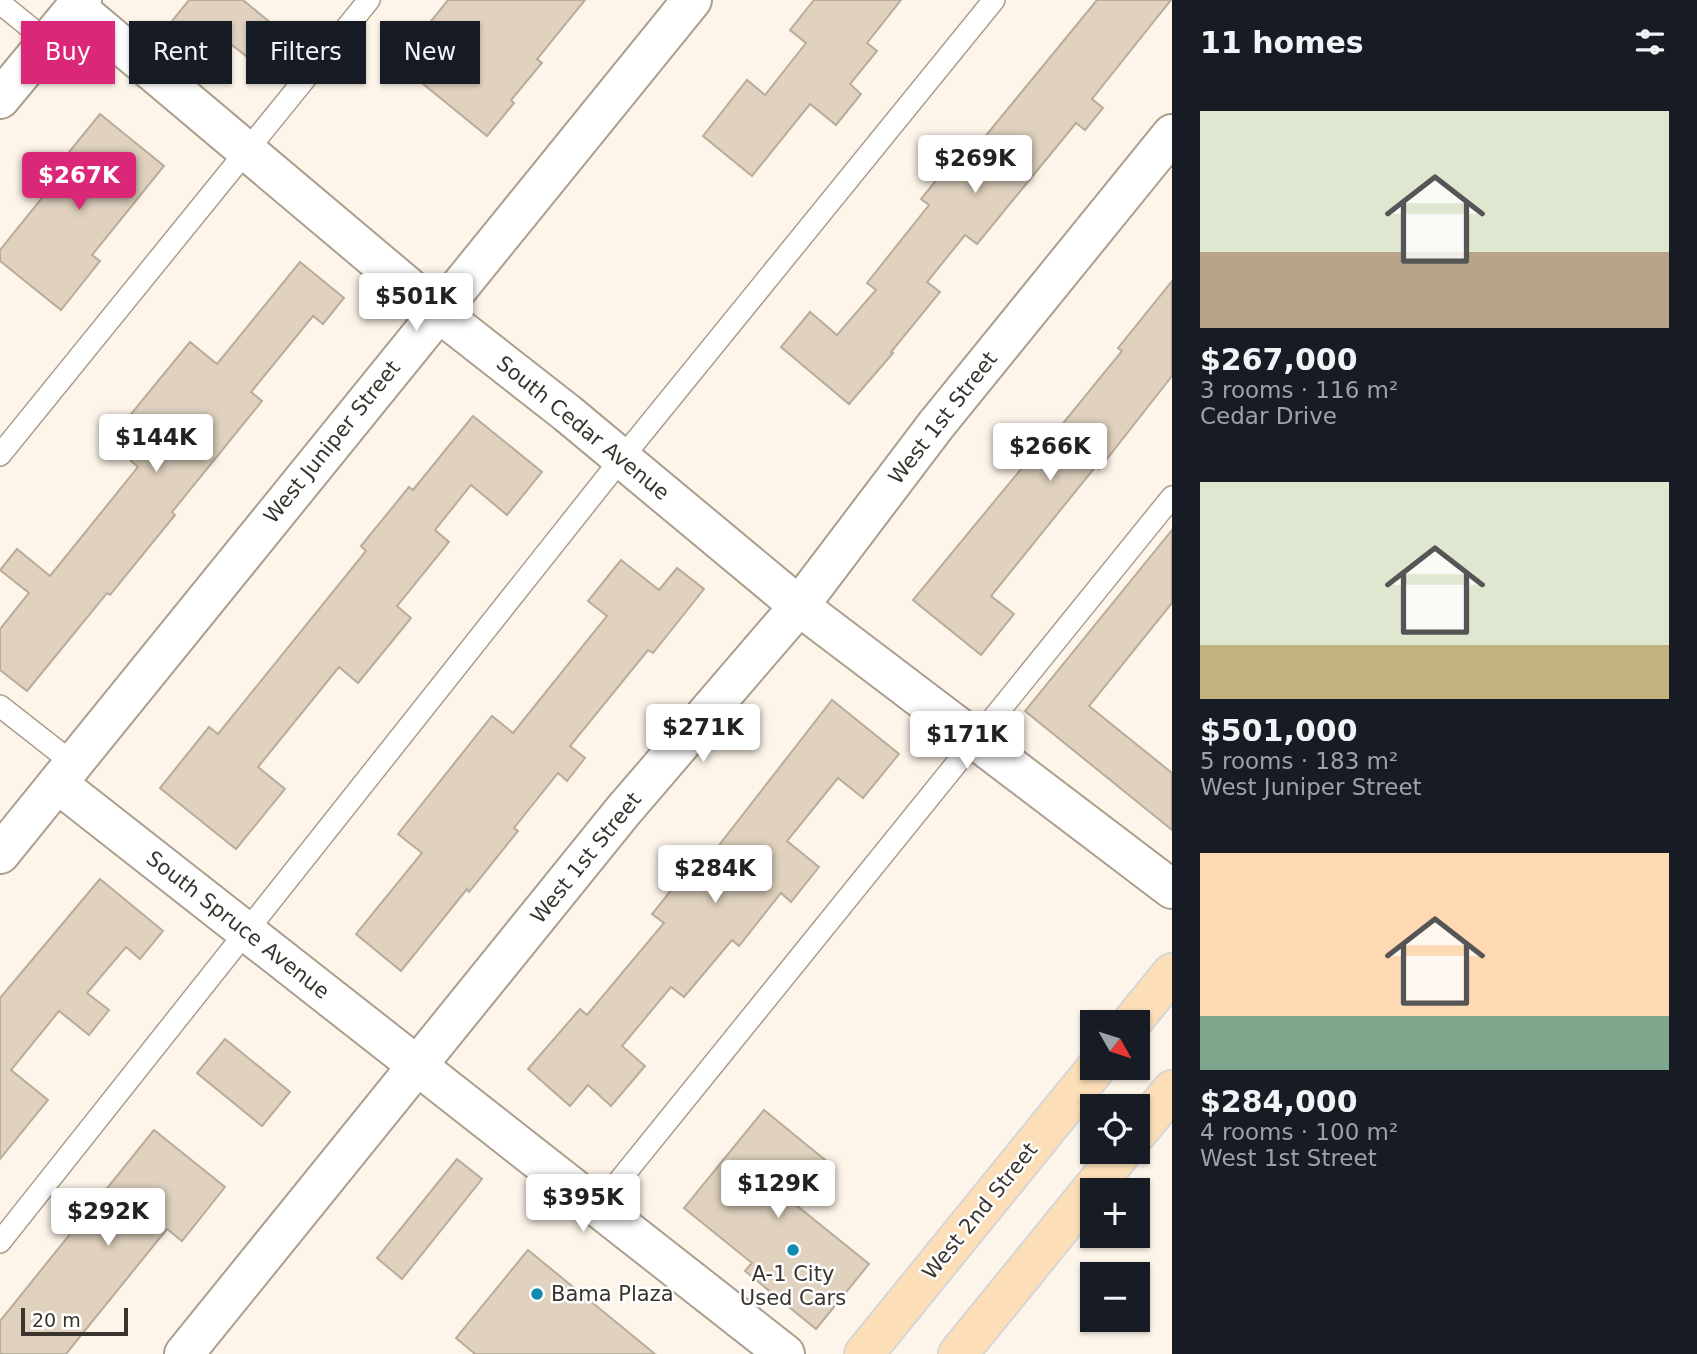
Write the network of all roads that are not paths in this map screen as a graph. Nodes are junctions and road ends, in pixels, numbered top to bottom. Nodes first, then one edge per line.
1 (369, 0) edge
2 (692, 0) edge
3 (994, 0) edge
4 (0, 3) edge
5 (79, 4) edge
6 (23, 21) edge
7 (65, 21) edge
8 (21, 74) edge
9 (0, 99) edge
10 (1172, 134) edge
11 (248, 152) junction
12 (438, 312) junction
13 (0, 455) edge
14 (622, 458) junction
15 (1172, 496) edge
16 (799, 606) junction
17 (0, 706) edge
18 (976, 741) junction
19 (66, 774) junction
20 (0, 853) edge
21 (1172, 889) edge
22 (247, 933) junction
23 (1172, 973) edge
24 (1142, 1010) edge
25 (418, 1066) junction
26 (1086, 1080) edge
27 (1172, 1090) edge
28 (1150, 1117) edge
29 (1112, 1164) edge
30 (598, 1207) junction
31 (0, 1242) edge
32 (184, 1354) edge
33 (785, 1354) edge
34 (864, 1354) edge
35 (958, 1354) edge

1 - 11 lane
2 - 12 street, West Juniper Street
3 - 14 lane
4 - 6 lane
5 - 7 street
5 - 11 street, South Cedar Avenue
8 - 9 street
10 - 16 street, West 1st Street
11 - 12 street, South Cedar Avenue
11 - 13 lane
12 - 14 street, South Cedar Avenue
12 - 19 street, West Juniper Street
14 - 16 street, South Cedar Avenue
14 - 22 lane
15 - 18 lane
16 - 18 street, South Cedar Avenue
16 - 25 street, West 1st Street
17 - 19 lane
18 - 21 street, South Cedar Avenue
18 - 30 lane
19 - 20 street, West Juniper Street
19 - 22 street, South Spruce Avenue
22 - 25 street, South Spruce Avenue
22 - 31 lane
23 - 24 main road
25 - 30 street, South Spruce Avenue
25 - 32 street, West 1st Street
26 - 34 main road, West 2nd Street
27 - 28 main road
29 - 35 main road
30 - 33 street, South Spruce Avenue

